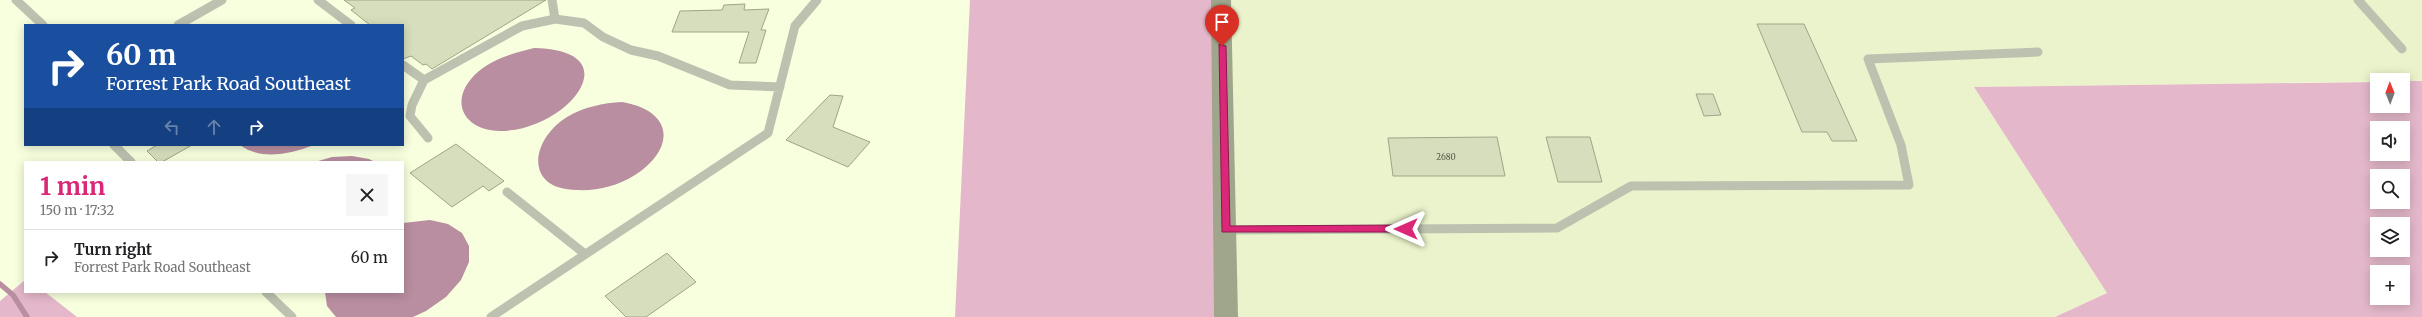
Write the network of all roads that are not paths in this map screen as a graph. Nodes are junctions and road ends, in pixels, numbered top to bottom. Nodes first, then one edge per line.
1 (16, 0) edge
2 (222, 0) edge
3 (318, 0) edge
4 (552, 0) edge
5 (817, 0) edge
6 (1221, 0) edge
7 (2358, 0) edge
8 (555, 19) junction
9 (43, 24) edge
10 (180, 24) edge
11 (350, 24) edge
12 (2402, 49) dead end
13 (2038, 52) dead end
14 (404, 66) edge
15 (424, 80) junction
16 (780, 87) junction
17 (428, 138) dead end
18 (115, 146) edge
19 (130, 161) edge
20 (507, 192) dead end
21 (1225, 230) junction
22 (585, 254) junction
23 (267, 293) edge
24 (292, 317) edge
25 (491, 317) edge
26 (1226, 317) edge

1 - 9 lane
2 - 10 lane
3 - 11 lane
4 - 8 lane
5 - 16 lane
6 - 21 street
7 - 12 lane
8 - 15 lane
8 - 16 lane
13 - 21 lane
14 - 15 lane
15 - 17 lane
16 - 22 lane
18 - 19 lane
20 - 22 lane
21 - 26 street
22 - 25 lane
23 - 24 lane

